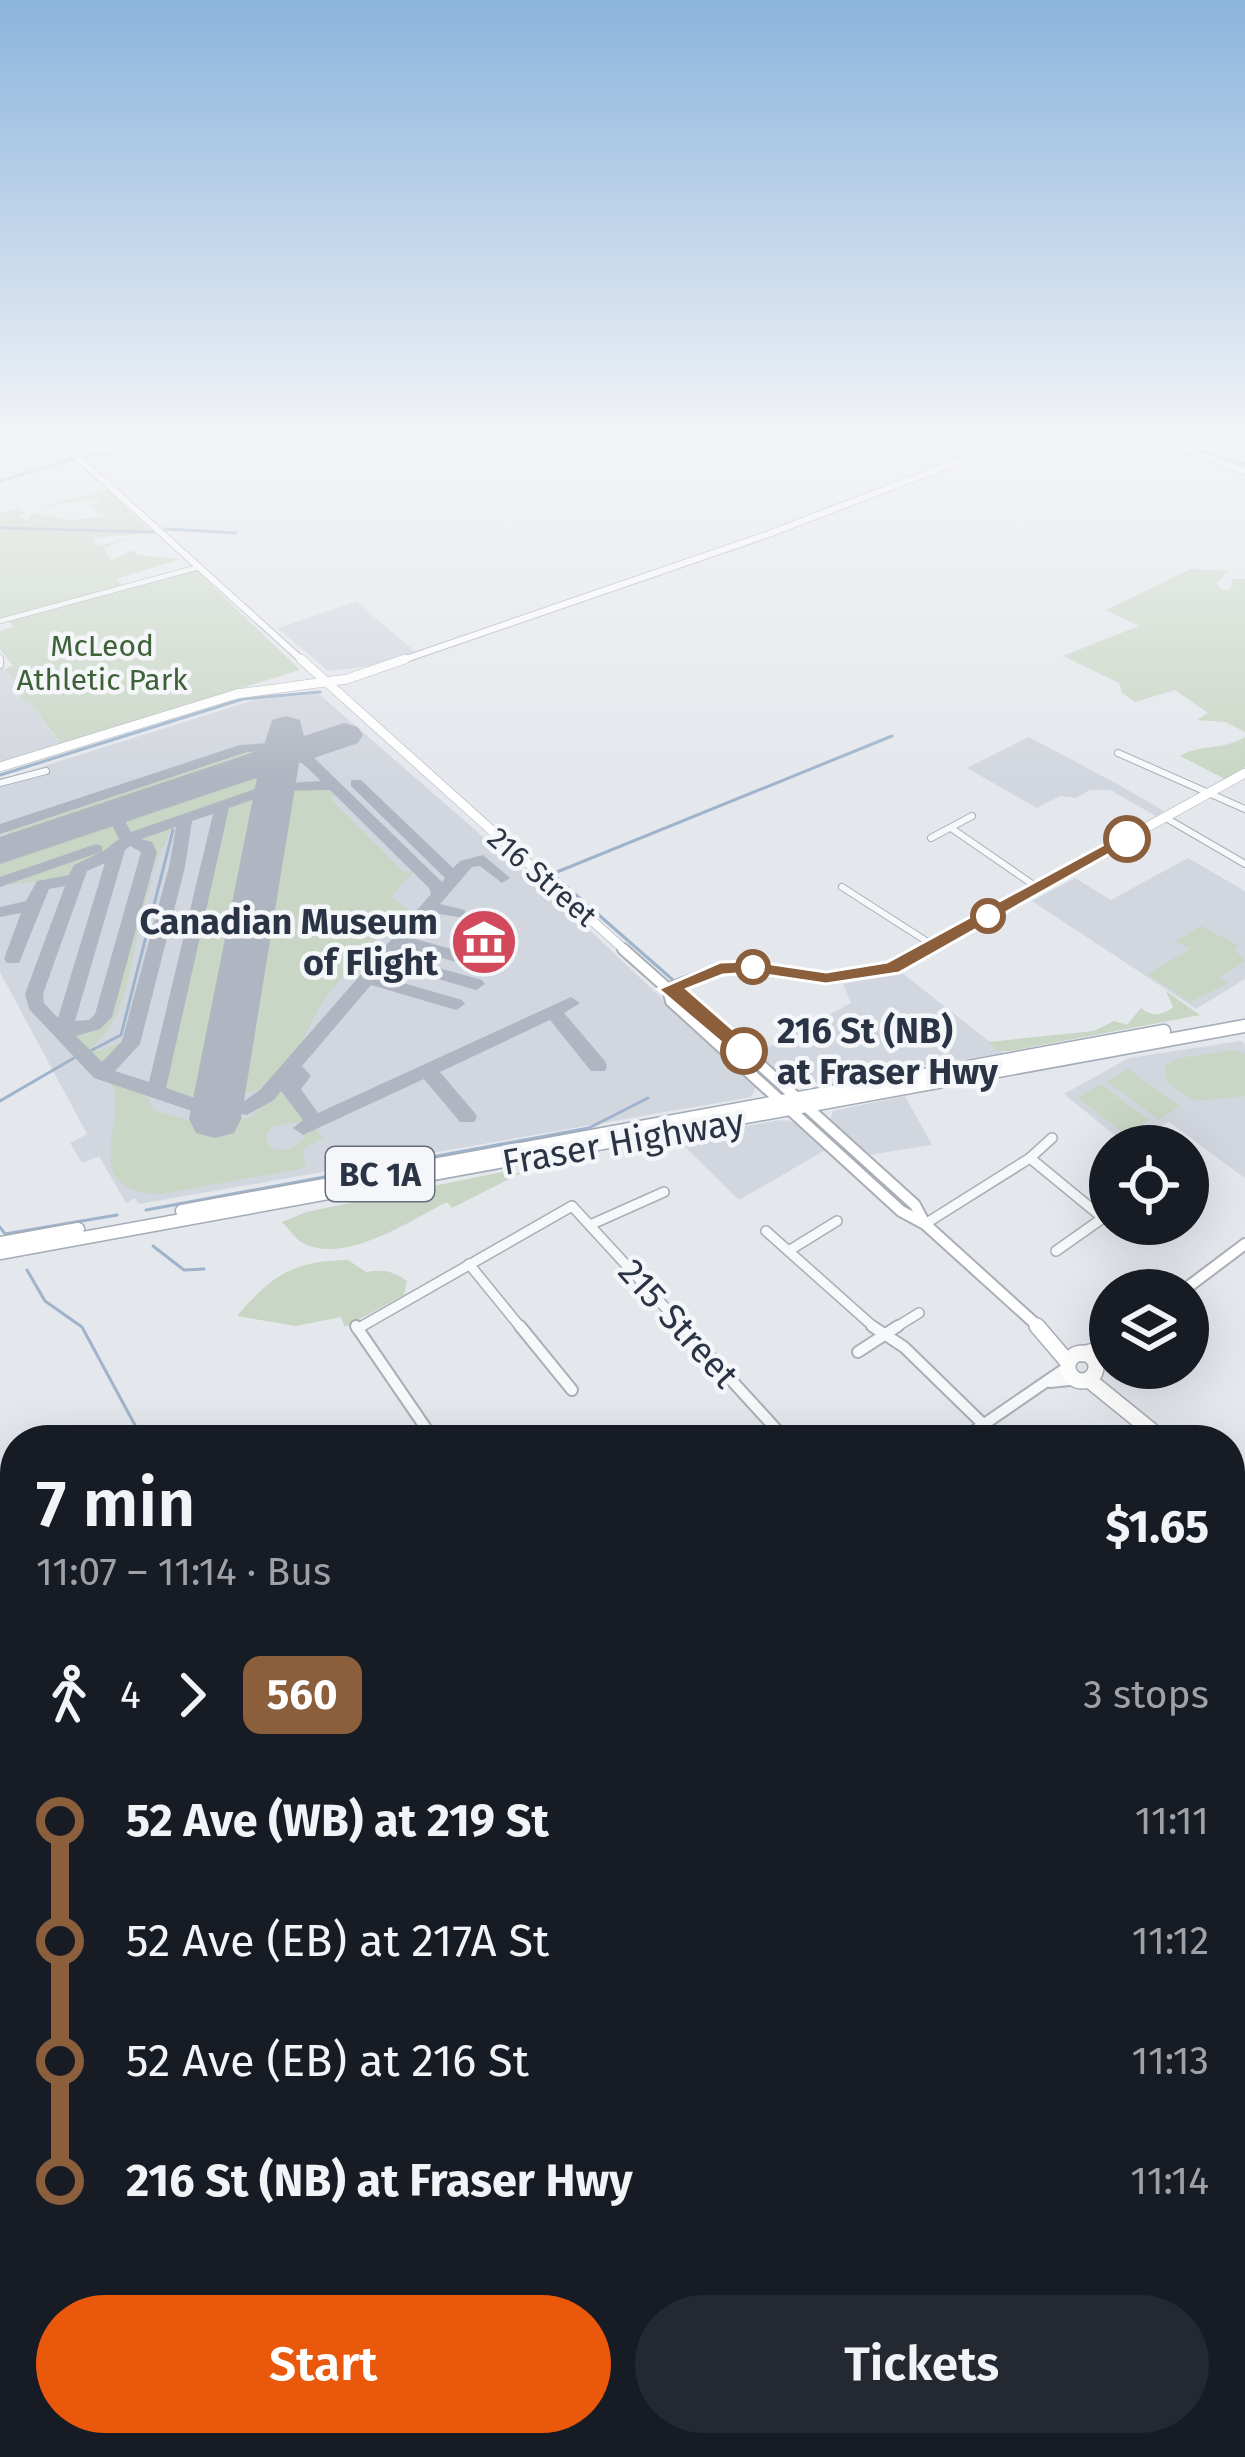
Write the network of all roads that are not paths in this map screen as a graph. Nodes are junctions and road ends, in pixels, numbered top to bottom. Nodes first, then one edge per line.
1 (182, 552) edge
2 (717, 552) edge
3 (199, 567) junction
4 (0, 621) edge
5 (265, 626) junction
6 (307, 667) junction
7 (327, 682) junction
8 (291, 684) junction
9 (237, 694) junction
10 (1118, 753) dead end
11 (0, 767) edge
12 (46, 771) dead end
13 (1245, 773) edge
14 (0, 783) edge
15 (1212, 791) junction
16 (1245, 809) edge
17 (972, 817) dead end
18 (1166, 818) junction
19 (951, 828) junction
20 (931, 838) dead end
21 (1245, 864) edge
22 (842, 887) dead end
23 (1037, 889) junction
24 (934, 946) junction
25 (668, 989) junction
26 (1245, 1021) edge
27 (793, 1103) junction
28 (1052, 1138) dead end
29 (1030, 1158) junction
30 (664, 1192) dead end
31 (1089, 1202) edge
32 (837, 1221) dead end
33 (925, 1224) junction
34 (590, 1225) junction
35 (1089, 1227) edge
36 (766, 1231) dead end
37 (0, 1243) edge
38 (1245, 1244) edge
39 (790, 1250) junction
40 (1056, 1251) dead end
41 (0, 1252) edge
42 (469, 1264) junction
43 (1209, 1271) edge
44 (919, 1313) dead end
45 (883, 1335) junction
46 (858, 1352) dead end
47 (1089, 1353) edge
48 (1074, 1359) junction
49 (1089, 1373) edge
50 (1089, 1373) edge
51 (1089, 1374) edge
52 (1050, 1382) junction
53 (1106, 1389) edge
54 (572, 1390) dead end
55 (983, 1424) joint
56 (424, 1425) edge
57 (772, 1425) edge
58 (1146, 1425) edge

1 - 3 main road, 216 Street
2 - 7 main road
3 - 4 street
3 - 5 main road, 216 Street
5 - 6 main road, 216 Street
5 - 7 main road, 216 Street
6 - 7 main road, 216 Street
6 - 8 main road
7 - 8 main road
7 - 9 main road
7 - 25 main road, 216 Street
8 - 9 main road
9 - 11 main road
10 - 15 street
12 - 14 street
13 - 15 main road
15 - 16 street
15 - 18 main road
17 - 19 street
18 - 21 street
18 - 23 main road
19 - 20 street
19 - 23 street
22 - 24 street
23 - 24 main road
24 - 25 main road
25 - 27 main road, 216 Street
26 - 27 main road, Fraser Highway / BC 1A
27 - 33 main road, 216 Street
27 - 37 main road, Fraser Highway / BC 1A
27 - 41 main road, Fraser Highway / BC 1A
28 - 29 street
29 - 31 street
29 - 33 street
30 - 34 street
32 - 39 street
33 - 48 main road, 216 Street
34 - 42 street, 215 Street
34 - 57 street, 215 Street
35 - 40 street
36 - 39 street
38 - 43 main road
39 - 45 street
42 - 54 street
42 - 56 street
44 - 45 street
45 - 46 street
45 - 55 street
47 - 48 main road
48 - 49 main road
48 - 50 main road
48 - 52 street
51 - 52 street
52 - 55 street
53 - 58 main road

